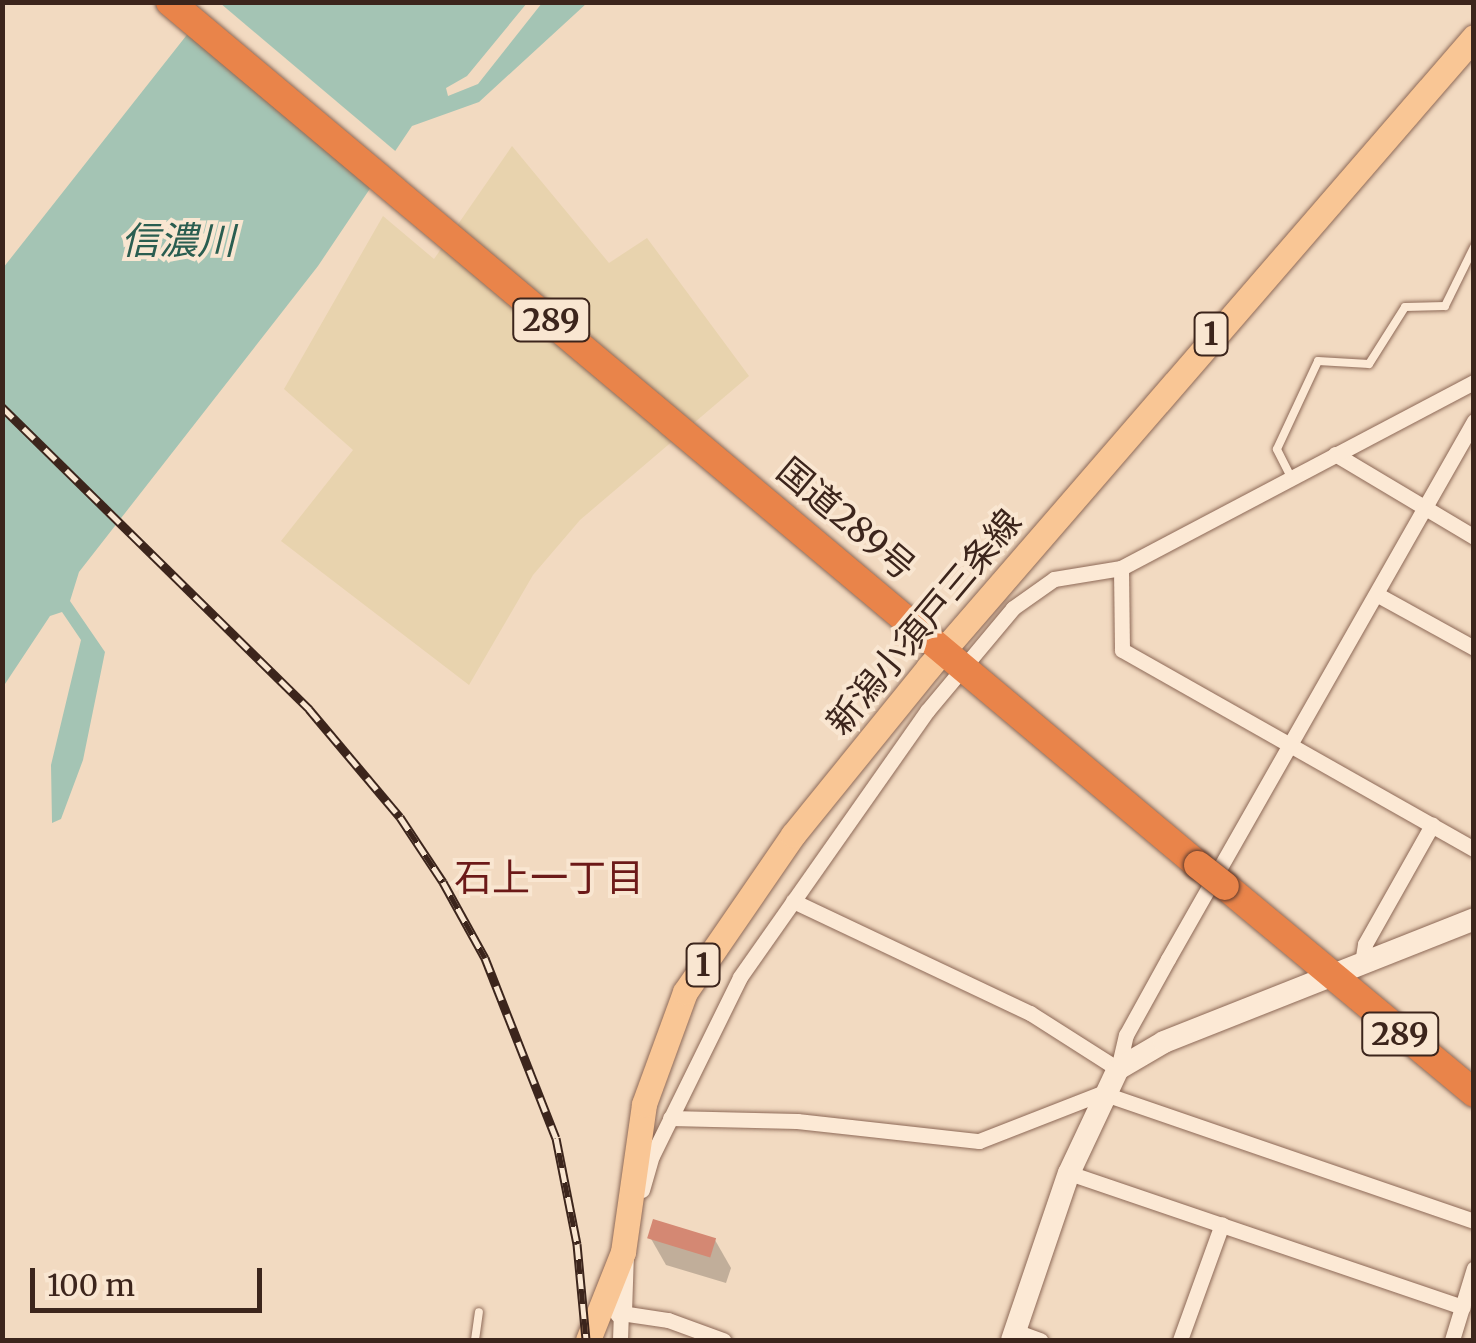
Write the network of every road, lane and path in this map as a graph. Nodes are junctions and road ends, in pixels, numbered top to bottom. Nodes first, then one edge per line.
1 (170, 2) edge
2 (196, 2) edge
3 (1474, 37) edge
4 (1474, 247) edge
5 (1474, 382) edge
6 (1474, 420) edge
7 (1335, 454) junction
8 (1291, 477) junction
9 (1425, 510) junction
10 (1474, 537) edge
11 (1121, 568) junction
12 (1378, 595) junction
13 (951, 645) junction
14 (1474, 648) edge
15 (1292, 746) junction
16 (1432, 825) junction
17 (1474, 849) edge
18 (794, 902) junction
19 (1474, 919) edge
20 (1345, 969) junction
21 (1118, 1069) junction
22 (1474, 1074) edge
23 (1102, 1093) junction
24 (1474, 1093) edge
25 (670, 1118) junction
26 (1069, 1174) junction
27 (1474, 1220) edge
28 (1222, 1224) junction
29 (623, 1252) junction
30 (1474, 1268) edge
31 (1463, 1307) junction
32 (479, 1312) dead end
33 (621, 1314) junction
34 (1014, 1336) edge
35 (475, 1340) edge
36 (588, 1340) edge
37 (620, 1340) edge
38 (723, 1340) edge
39 (1040, 1340) edge
40 (1180, 1340) edge
41 (1452, 1340) edge

1 - 13 highway, 国道289号 / 289
2 - 13 highway, 国道289号 / 289
3 - 13 main road, 新潟小須戸三条線 / 1
4 - 8 lane
5 - 7 street
6 - 9 street
7 - 8 street
7 - 9 street
8 - 11 street
9 - 10 street
9 - 12 street
11 - 13 street
11 - 15 street
12 - 14 street
12 - 15 street
13 - 18 street
13 - 20 highway, 国道289号 / 289, bridge
13 - 29 main road, 新潟小須戸三条線 / 1
15 - 16 street
15 - 21 street
16 - 17 street
16 - 20 street
18 - 21 street
18 - 25 street
19 - 20 street
20 - 21 street
20 - 22 highway, 国道289号 / 289
20 - 24 highway, 国道289号 / 289
21 - 23 street
23 - 25 street
23 - 26 street
23 - 27 street
25 - 29 street
26 - 28 street
26 - 34 street
28 - 31 street
28 - 40 street
29 - 33 street
29 - 36 main road, 新潟小須戸三条線 / 1
30 - 31 street
31 - 41 street
32 - 35 lane
33 - 37 street
33 - 38 street
34 - 39 street

